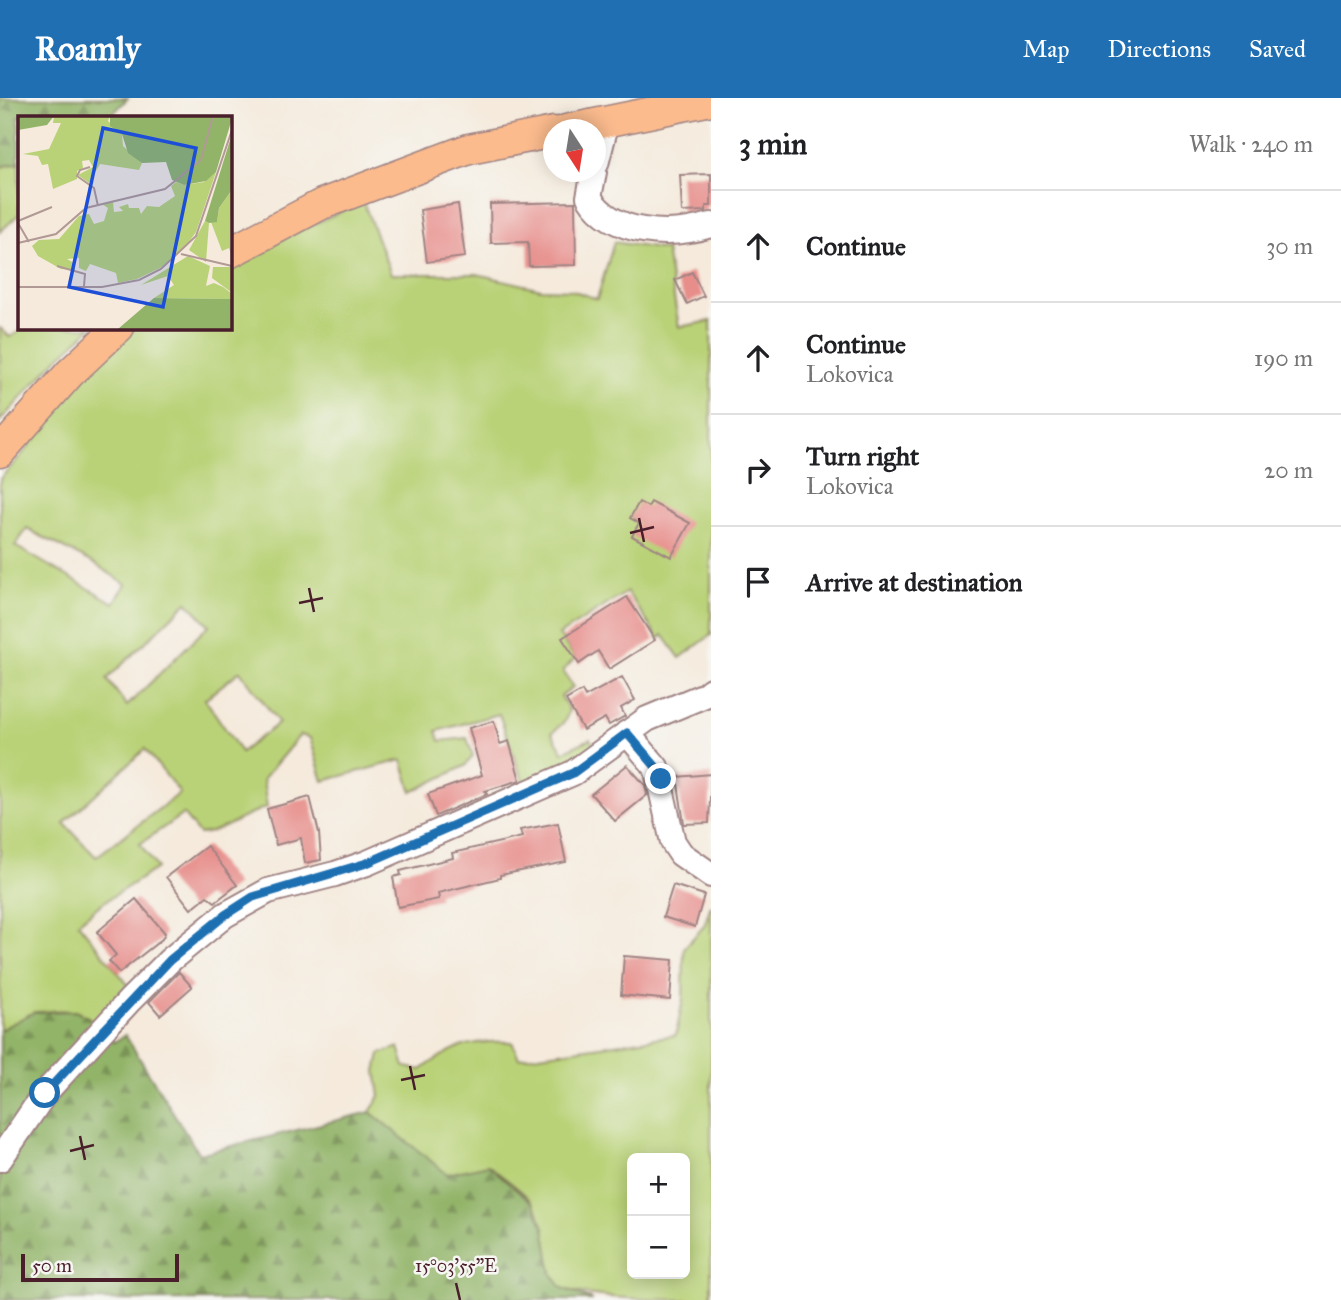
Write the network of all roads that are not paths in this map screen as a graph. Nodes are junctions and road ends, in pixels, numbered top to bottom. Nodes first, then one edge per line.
1 (711, 100) edge
2 (607, 121) joint
3 (606, 125) edge
4 (543, 134) edge
5 (592, 182) edge
6 (711, 225) edge
7 (231, 252) edge
8 (117, 329) edge
9 (0, 452) edge
10 (711, 690) edge
11 (627, 733) junction
12 (711, 874) edge
13 (0, 1159) edge

1 - 2 main road
2 - 3 street
4 - 7 main road
5 - 6 street
8 - 9 main road
10 - 11 street
11 - 12 street
11 - 13 street

